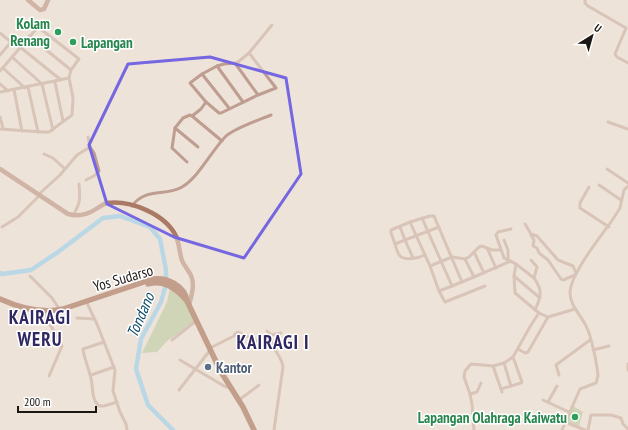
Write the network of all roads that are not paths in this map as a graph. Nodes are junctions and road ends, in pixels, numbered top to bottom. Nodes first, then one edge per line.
1 (28, 0) edge
2 (48, 0) edge
3 (585, 0) edge
4 (272, 25) dead end
5 (0, 33) edge
6 (29, 36) junction
7 (20, 47) junction
8 (250, 53) junction
9 (0, 55) edge
10 (12, 58) junction
11 (235, 63) junction
12 (628, 63) edge
13 (217, 66) junction
14 (3, 68) junction
15 (71, 70) junction
16 (0, 71) edge
17 (202, 74) junction
18 (69, 78) junction
19 (61, 80) junction
20 (55, 82) junction
21 (0, 84) edge
22 (42, 84) junction
23 (27, 87) junction
24 (14, 90) junction
25 (8, 91) junction
26 (0, 92) edge
27 (258, 95) junction
28 (206, 102) junction
29 (244, 102) junction
30 (229, 108) junction
31 (270, 114) dead end
32 (192, 116) junction
33 (0, 117) edge
34 (63, 121) junction
35 (608, 122) dead end
36 (1, 128) edge
37 (175, 128) junction
38 (628, 128) edge
39 (53, 130) junction
40 (22, 131) junction
41 (38, 132) junction
42 (88, 137) dead end
43 (222, 141) junction
44 (90, 147) junction
45 (198, 147) dead end
46 (44, 154) dead end
47 (187, 162) dead end
48 (0, 169) edge
49 (65, 169) junction
50 (607, 169) dead end
51 (86, 180) dead end
52 (628, 183) edge
53 (80, 184) dead end
54 (599, 185) dead end
55 (628, 186) edge
56 (589, 187) dead end
57 (38, 196) junction
58 (621, 200) junction
59 (132, 206) junction
60 (73, 216) junction
61 (422, 218) junction
62 (410, 222) junction
63 (525, 224) dead end
64 (400, 226) junction
65 (609, 226) junction
66 (2, 227) dead end
67 (439, 227) junction
68 (511, 229) dead end
69 (427, 231) junction
70 (531, 234) junction
71 (416, 236) junction
72 (405, 240) junction
73 (504, 240) dead end
74 (395, 244) junction
75 (487, 248) junction
76 (500, 250) junction
77 (474, 252) junction
78 (425, 255) junction
79 (413, 258) junction
80 (452, 258) junction
81 (465, 259) junction
82 (531, 260) dead end
83 (441, 261) junction
84 (509, 261) junction
85 (516, 264) junction
86 (430, 266) junction
87 (496, 268) junction
88 (484, 273) junction
89 (576, 274) junction
90 (30, 276) dead end
91 (514, 276) junction
92 (474, 277) junction
93 (534, 278) junction
94 (462, 282) junction
95 (452, 286) junction
96 (485, 286) dead end
97 (439, 291) junction
98 (540, 298) junction
99 (0, 299) edge
100 (87, 301) junction
101 (188, 303) junction
102 (575, 308) junction
103 (60, 310) junction
104 (535, 310) junction
105 (47, 311) junction
106 (539, 313) junction
107 (548, 317) junction
108 (78, 318) dead end
109 (94, 319) junction
110 (196, 321) junction
111 (267, 331) dead end
112 (281, 333) dead end
113 (271, 337) junction
114 (172, 340) dead end
115 (590, 340) junction
116 (104, 342) junction
117 (610, 346) dead end
118 (210, 349) junction
119 (518, 349) junction
120 (593, 350) junction
121 (514, 357) junction
122 (180, 360) dead end
123 (504, 364) junction
124 (628, 364) edge
125 (493, 366) junction
126 (114, 367) junction
127 (194, 369) junction
128 (628, 370) edge
129 (90, 375) junction
130 (559, 375) dead end
131 (49, 376) dead end
132 (481, 383) dead end
133 (259, 385) dead end
134 (511, 386) junction
135 (557, 386) dead end
136 (232, 389) junction
137 (179, 390) dead end
138 (470, 394) junction
139 (238, 400) junction
140 (543, 400) dead end
141 (117, 402) junction
142 (548, 402) junction
143 (569, 412) junction
144 (565, 422) junction
145 (628, 429) edge
146 (127, 430) edge
147 (254, 430) edge
148 (274, 430) edge
149 (474, 430) edge
150 (562, 430) edge
151 (585, 430) edge
152 (588, 430) edge

1 - 2 main road
3 - 12 street
4 - 8 street
5 - 9 street
6 - 7 street
6 - 15 street
6 - 15 street
7 - 10 street
7 - 19 street
8 - 11 street
8 - 27 street
10 - 14 street
10 - 22 street
11 - 13 street
11 - 27 street
13 - 17 street
13 - 29 street
14 - 16 street
14 - 23 street
15 - 18 street
17 - 28 street
17 - 30 street
18 - 19 street
18 - 34 street
19 - 20 street
20 - 22 street
20 - 34 street
21 - 25 street
22 - 23 street
22 - 39 street
23 - 24 street
23 - 41 street
24 - 25 street
24 - 40 street
25 - 26 street
27 - 29 street
28 - 30 street
28 - 32 street
29 - 30 street
31 - 43 street
32 - 37 street
32 - 43 street
33 - 36 street
34 - 39 street
35 - 38 street
36 - 40 street
37 - 45 street
37 - 47 street
39 - 41 street
40 - 41 street
42 - 44 street
43 - 59 street
44 - 49 street
44 - 51 street
46 - 49 street
48 - 57 main road
49 - 57 street
50 - 52 street
53 - 60 street
54 - 58 street
55 - 58 street
56 - 65 street
57 - 60 main road
57 - 66 street
58 - 65 street
59 - 60 main road
59 - 101 main road
61 - 62 street
61 - 67 street
61 - 69 street
62 - 64 street
62 - 71 street
63 - 70 street
64 - 72 street
64 - 74 street
65 - 89 street
67 - 69 street
67 - 80 street
68 - 76 street
69 - 71 street
69 - 83 street
70 - 89 street
70 - 89 street
71 - 72 street
71 - 78 street
72 - 74 street
72 - 79 street
73 - 84 street
74 - 79 street
75 - 76 street
75 - 77 street
75 - 87 street
76 - 84 street
77 - 81 street
77 - 88 street
78 - 79 street
78 - 86 street
80 - 81 street
80 - 83 street
80 - 94 street
81 - 92 street
82 - 93 street
83 - 86 street
83 - 95 street
84 - 85 street
84 - 87 street
85 - 91 street
85 - 93 street
86 - 97 street
87 - 88 street
88 - 92 street
89 - 102 street
90 - 103 street
91 - 98 street
91 - 104 street
92 - 94 street
93 - 98 street
94 - 95 street
95 - 97 street
96 - 97 street
98 - 104 street
99 - 105 highway, Yos Sudarso
100 - 101 highway, Yos Sudarso
100 - 103 highway, Yos Sudarso
100 - 109 street
101 - 110 highway
102 - 107 street
102 - 115 street
103 - 105 highway, Yos Sudarso
104 - 106 street
105 - 131 street
106 - 107 street
106 - 119 street
107 - 119 street
108 - 109 street
109 - 116 street
110 - 114 street
110 - 118 highway
111 - 113 street
112 - 113 street
113 - 118 street
113 - 148 street
115 - 120 street
115 - 130 street
116 - 126 street
116 - 129 street
117 - 120 street
118 - 127 street
118 - 136 highway
119 - 121 street
120 - 143 street
121 - 123 street
121 - 134 street
122 - 127 street
123 - 125 street
123 - 134 street
124 - 128 street
125 - 134 street
125 - 138 street
126 - 129 street
126 - 141 street
127 - 136 street
127 - 137 street
129 - 141 street
132 - 138 street
133 - 139 street
135 - 142 street
136 - 139 highway
138 - 149 street
139 - 147 highway
140 - 142 street
141 - 146 street
142 - 143 street
143 - 144 street
144 - 150 street
144 - 151 street
145 - 152 street

